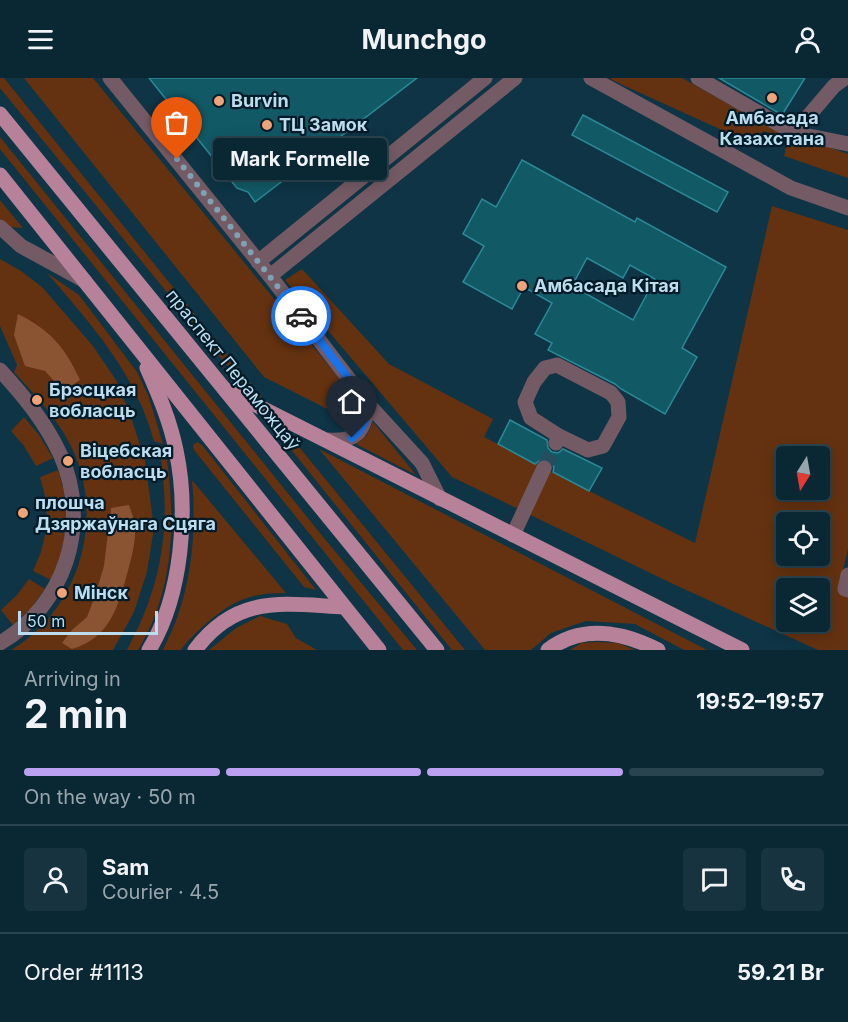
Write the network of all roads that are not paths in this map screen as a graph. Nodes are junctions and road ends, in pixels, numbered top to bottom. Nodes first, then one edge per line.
1 (110, 78) edge
2 (485, 78) edge
3 (515, 78) edge
4 (591, 78) edge
5 (698, 78) edge
6 (845, 78) edge
7 (0, 114) edge
8 (794, 133) junction
9 (848, 144) edge
10 (0, 175) edge
11 (848, 208) edge
12 (0, 227) edge
13 (258, 262) junction
14 (270, 276) junction
15 (85, 281) junction
16 (138, 349) junction
17 (0, 370) edge
18 (222, 388) junction
19 (368, 404) junction
20 (328, 440) junction
21 (557, 440) joint
22 (544, 468) tunnel mouth
23 (440, 498) junction
24 (513, 535) junction
25 (848, 575) edge
26 (848, 590) edge
27 (344, 607) junction
28 (0, 643) edge
29 (149, 650) edge
30 (195, 650) edge
31 (379, 650) edge
32 (437, 650) edge
33 (548, 650) edge
34 (658, 650) edge
35 (742, 650) edge

1 - 13 street
2 - 13 street
3 - 14 street
4 - 11 street
5 - 8 street
6 - 8 street
7 - 18 main road, праспект Пераможцаў
8 - 9 street
10 - 15 main road
12 - 15 street
13 - 14 street
14 - 19 street
15 - 16 main road
16 - 27 main road
16 - 29 main road
17 - 28 street
18 - 20 main road
18 - 32 main road, праспект Пераможцаў
19 - 20 street
19 - 23 street
20 - 23 main road
21 - 21 street
22 - 24 street
23 - 24 main road
24 - 35 main road
25 - 26 street
27 - 30 main road
27 - 31 main road
33 - 34 main road

